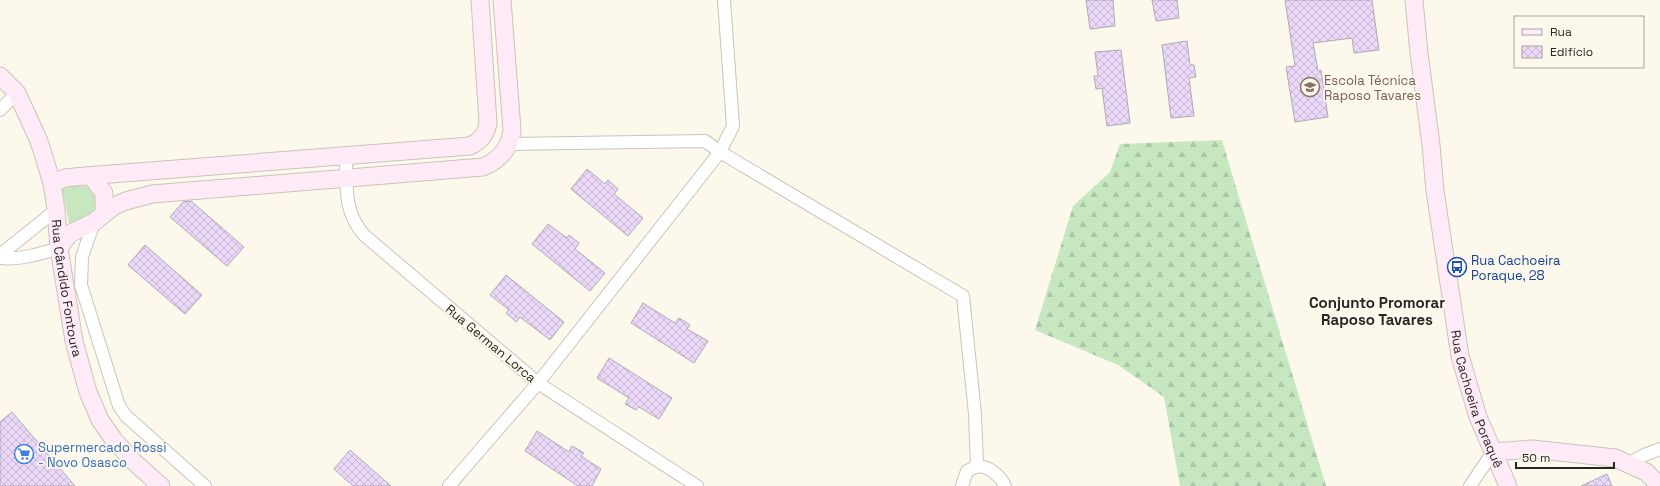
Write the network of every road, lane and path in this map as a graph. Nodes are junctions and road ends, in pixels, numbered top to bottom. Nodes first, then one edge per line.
1 (480, 0) edge
2 (502, 0) edge
3 (724, 0) edge
4 (1414, 0) edge
5 (0, 76) edge
6 (17, 93) junction
7 (0, 110) edge
8 (509, 144) junction
9 (720, 152) junction
10 (346, 156) junction
11 (91, 176) junction
12 (347, 178) junction
13 (52, 183) junction
14 (56, 210) junction
15 (99, 217) junction
16 (59, 248) junction
17 (0, 257) edge
18 (538, 383) junction
19 (1660, 449) edge
20 (1493, 452) junction
21 (1630, 463) junction
22 (977, 466) junction
23 (161, 486) edge
24 (205, 486) edge
25 (449, 486) edge
26 (697, 486) edge
27 (962, 486) edge
28 (1005, 486) edge
29 (1470, 486) edge
30 (1508, 486) edge
31 (1660, 486) edge

1 - 10 street
2 - 8 street
3 - 9 street
4 - 20 street, Rua Cachoeira Poraquê
5 - 6 street, Rua Cândido Fontoura
6 - 7 street
6 - 13 street, Rua Cândido Fontoura
8 - 9 street
8 - 12 street
9 - 18 street
9 - 22 street
10 - 11 street
10 - 12 street, Rua German Lorca
11 - 13 street
11 - 15 street
12 - 15 street
12 - 18 street, Rua German Lorca
13 - 14 street, Rua Cândido Fontoura
14 - 16 street, Rua Cândido Fontoura
14 - 17 street
15 - 16 street
15 - 24 street
16 - 17 street
16 - 23 street, Rua Cândido Fontoura
18 - 25 street
18 - 26 street, Rua German Lorca
19 - 21 street
20 - 21 street
20 - 29 street
20 - 30 street, Rua Cachoeira Poraquê
21 - 31 street
22 - 27 street
22 - 28 street

